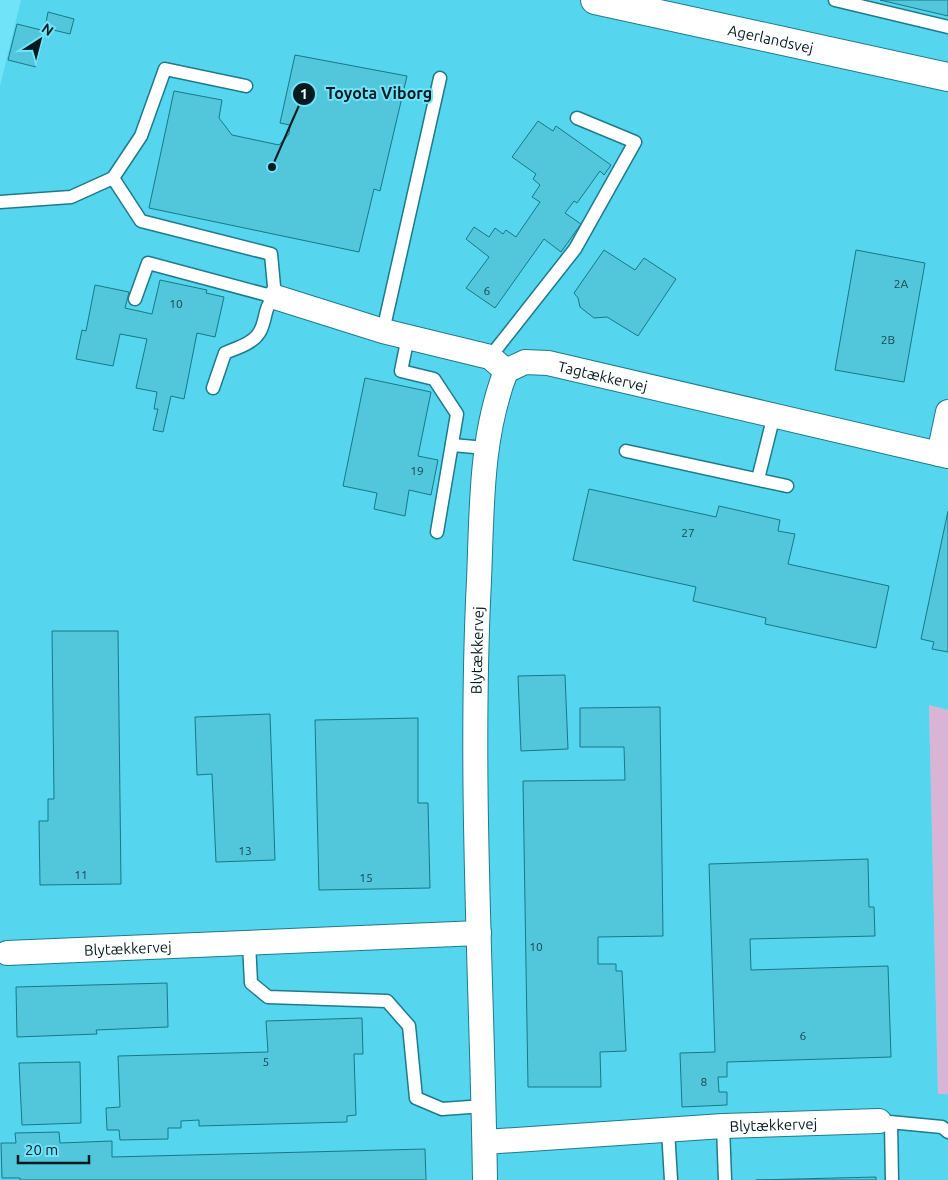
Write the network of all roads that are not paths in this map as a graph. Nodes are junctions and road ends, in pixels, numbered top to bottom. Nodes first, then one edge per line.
1 (595, 0) edge
2 (835, 0) edge
3 (948, 28) edge
4 (440, 78) dead end
5 (948, 78) edge
6 (246, 86) dead end
7 (577, 118) dead end
8 (113, 178) junction
9 (0, 202) edge
10 (275, 297) junction
11 (135, 299) dead end
12 (383, 331) junction
13 (408, 337) junction
14 (498, 364) junction
15 (213, 388) dead end
16 (948, 412) edge
17 (774, 415) junction
18 (452, 445) junction
19 (486, 448) junction
20 (626, 451) dead end
21 (943, 455) edge
22 (758, 479) junction
23 (787, 486) dead end
24 (436, 532) dead end
25 (479, 933) junction
26 (248, 943) junction
27 (7, 953) dead end
28 (484, 1106) junction
29 (885, 1122) junction
30 (723, 1126) junction
31 (668, 1130) junction
32 (948, 1132) edge
33 (485, 1142) junction
34 (485, 1180) edge
35 (671, 1180) edge
36 (724, 1180) edge
37 (892, 1180) edge

1 - 5 street, Agerlandsvej
2 - 3 lane
4 - 12 lane
6 - 8 lane
7 - 14 lane
8 - 9 lane
8 - 10 lane
10 - 11 lane
10 - 12 street
10 - 15 lane
12 - 13 street
13 - 14 street
13 - 18 lane
14 - 17 street, Tagtækkervej
14 - 19 street, Blytækkervej
16 - 21 street, Tagtækkervej
17 - 21 street, Tagtækkervej
17 - 22 lane
18 - 19 lane
18 - 24 lane
19 - 25 street, Blytækkervej
20 - 22 lane
22 - 23 lane
25 - 26 street, Blytækkervej
25 - 28 street, Blytækkervej
26 - 27 street, Blytækkervej
26 - 28 lane
28 - 33 street, Blytækkervej
29 - 30 street, Blytækkervej
29 - 32 lane
29 - 37 lane
30 - 31 street, Blytækkervej
30 - 36 lane
31 - 33 street, Blytækkervej
31 - 35 lane
33 - 34 street, Blytækkervej

